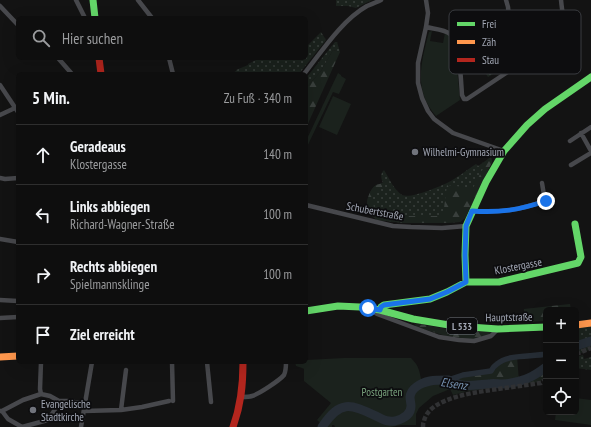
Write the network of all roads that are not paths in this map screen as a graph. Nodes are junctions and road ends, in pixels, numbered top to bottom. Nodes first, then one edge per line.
1 (76, 0) edge
2 (94, 0) edge
3 (138, 0) edge
4 (381, 0) edge
5 (426, 0) edge
6 (506, 0) edge
7 (561, 0) edge
8 (0, 6) edge
9 (508, 10) edge
10 (562, 10) edge
11 (84, 16) edge
12 (95, 16) edge
13 (150, 16) edge
14 (16, 23) edge
15 (426, 28) junction
16 (449, 34) edge
17 (60, 60) edge
18 (99, 60) edge
19 (170, 60) edge
20 (70, 72) edge
21 (101, 72) edge
22 (172, 72) edge
23 (306, 72) edge
24 (460, 74) edge
25 (504, 74) edge
26 (591, 77) edge
27 (0, 85) edge
28 (16, 109) edge
29 (16, 110) edge
30 (0, 115) edge
31 (591, 127) edge
32 (580, 133) junction
33 (570, 141) dead end
34 (504, 151) junction
35 (591, 152) edge
36 (571, 165) dead end
37 (0, 178) edge
38 (16, 178) edge
39 (542, 183) dead end
40 (308, 205) edge
41 (472, 211) junction
42 (575, 224) dead end
43 (466, 226) junction
44 (0, 239) edge
45 (16, 242) edge
46 (466, 282) junction
47 (0, 300) edge
48 (16, 301) edge
49 (368, 308) junction
50 (380, 310) junction
51 (308, 311) edge
52 (0, 318) edge
53 (16, 318) edge
54 (591, 324) edge
55 (579, 325) edge
56 (543, 327) edge
57 (498, 329) junction
58 (16, 356) edge
59 (0, 357) edge
60 (41, 364) edge
61 (92, 364) edge
62 (172, 364) edge
63 (207, 364) edge
64 (243, 364) edge
65 (286, 364) edge
66 (126, 370) dead end
67 (41, 394) junction
68 (242, 397) junction
69 (59, 401) junction
70 (211, 402) dead end
71 (85, 404) junction
72 (121, 410) junction
73 (1, 411) edge
74 (84, 411) junction
75 (81, 427) edge
76 (233, 427) edge

1 - 11 street
2 - 12 street
3 - 13 street
4 - 23 street
5 - 15 street
6 - 9 street
7 - 10 street
8 - 14 street
15 - 16 street
15 - 34 street
17 - 20 street
18 - 21 street
19 - 22 street
24 - 25 street
26 - 34 street
27 - 28 street
29 - 30 street
31 - 32 street
32 - 33 street
32 - 35 street
34 - 41 street
35 - 36 street
37 - 38 street
39 - 41 street
40 - 43 street, Schubertstraße
41 - 43 street
42 - 46 street, Klostergasse
43 - 46 street
44 - 45 street
46 - 50 street, Klostergasse
47 - 48 street
49 - 50 street, Hauptstraße / L 533
49 - 51 street, Hauptstraße / L 533
49 - 57 street
50 - 57 street, Hauptstraße / L 533
52 - 53 street
54 - 55 street
56 - 57 street, Hauptstraße / L 533
58 - 59 street
60 - 67 street
61 - 71 street
62 - 72 street
63 - 70 street
64 - 68 street
65 - 68 street
66 - 72 street
67 - 69 street
67 - 73 street
68 - 76 street
69 - 71 street
69 - 73 street
71 - 74 street
72 - 74 street
74 - 75 street

